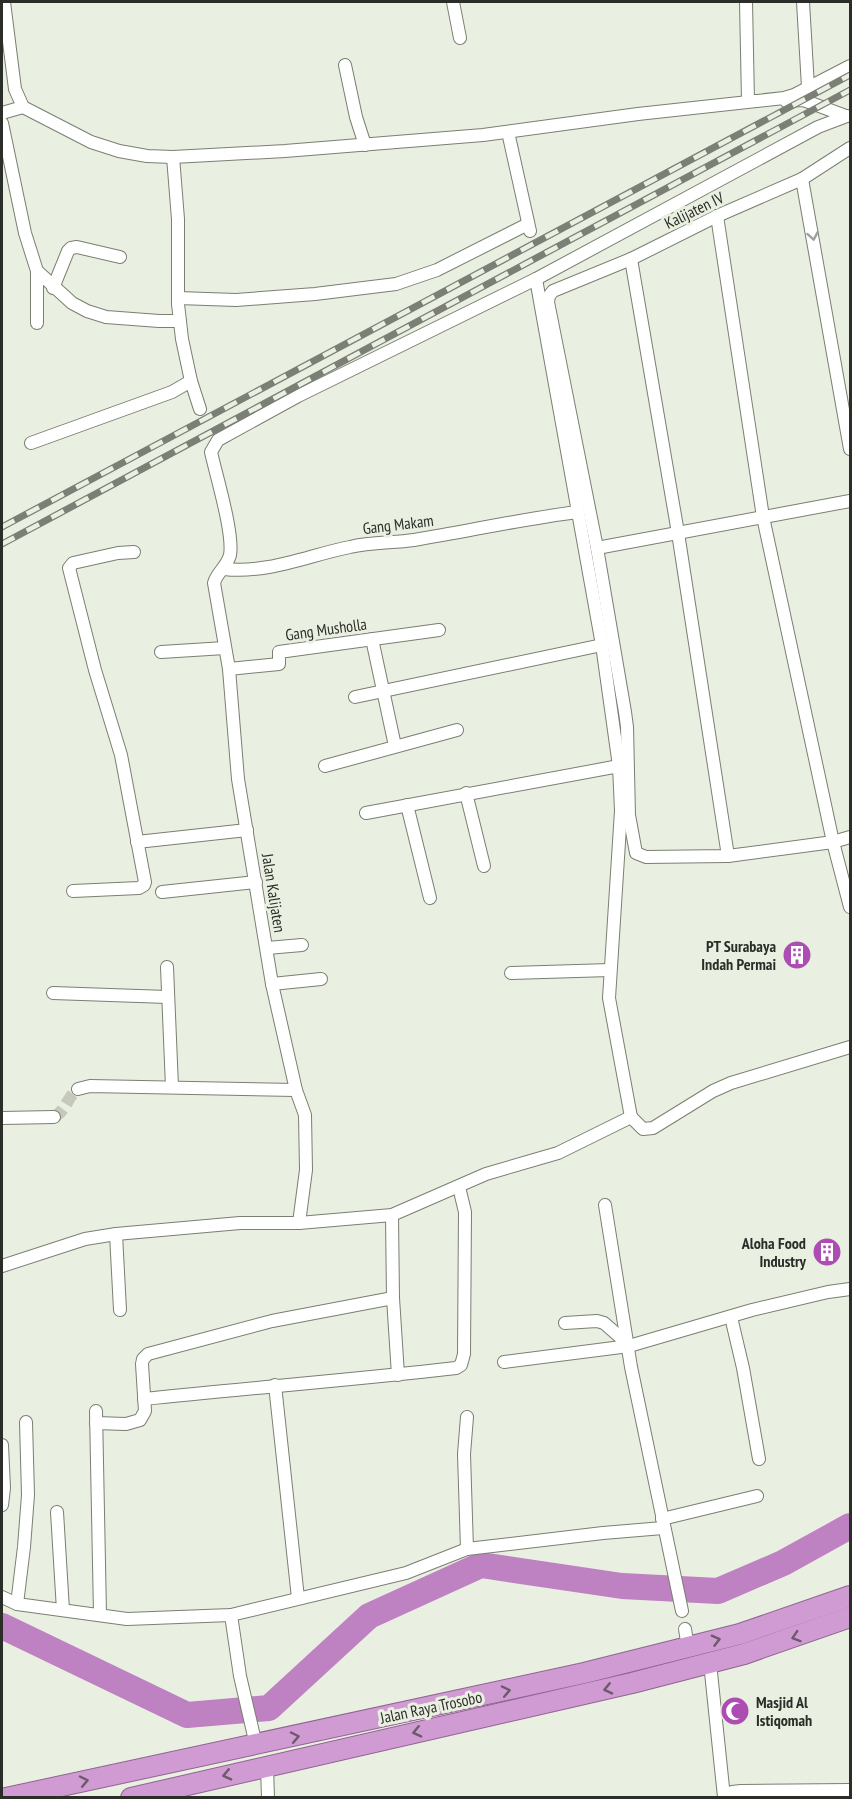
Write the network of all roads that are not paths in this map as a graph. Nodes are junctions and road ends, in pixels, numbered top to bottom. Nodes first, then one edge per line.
1 (4, 2) edge
2 (453, 2) edge
3 (746, 2) edge
4 (803, 2) edge
5 (460, 38) dead end
6 (345, 65) dead end
7 (850, 66) edge
8 (8, 78) edge
9 (808, 87) junction
10 (748, 101) junction
11 (20, 109) junction
12 (2, 116) edge
13 (849, 116) edge
14 (508, 132) junction
15 (4, 142) edge
16 (365, 145) junction
17 (850, 148) edge
18 (168, 156) junction
19 (802, 178) junction
20 (717, 216) junction
21 (120, 257) dead end
22 (631, 259) junction
23 (37, 271) junction
24 (536, 279) junction
25 (56, 282) junction
26 (178, 311) junction
27 (37, 323) dead end
28 (181, 386) junction
29 (200, 409) dead end
30 (31, 443) dead end
31 (850, 449) edge
32 (850, 501) edge
33 (577, 512) junction
34 (763, 517) junction
35 (678, 533) junction
36 (597, 548) junction
37 (134, 552) dead end
38 (224, 569) junction
39 (439, 630) dead end
40 (372, 639) junction
41 (602, 645) junction
42 (225, 648) junction
43 (161, 652) dead end
44 (229, 669) junction
45 (384, 691) junction
46 (355, 696) dead end
47 (457, 730) dead end
48 (395, 746) junction
49 (325, 766) dead end
50 (619, 766) junction
51 (466, 793) junction
52 (407, 805) junction
53 (366, 813) dead end
54 (247, 830) junction
55 (850, 837) edge
56 (137, 842) junction
57 (833, 842) junction
58 (728, 856) junction
59 (484, 866) dead end
60 (256, 882) junction
61 (73, 891) dead end
62 (162, 892) dead end
63 (430, 898) dead end
64 (850, 907) edge
65 (302, 945) dead end
66 (267, 948) junction
67 (167, 967) dead end
68 (610, 970) junction
69 (511, 973) dead end
70 (321, 979) dead end
71 (272, 984) junction
72 (53, 993) dead end
73 (167, 998) junction
74 (850, 1047) edge
75 (172, 1087) junction
76 (78, 1089) dead end
77 (296, 1090) junction
78 (54, 1117) dead end
79 (2, 1118) edge
80 (631, 1118) junction
81 (464, 1184) junction
82 (605, 1205) dead end
83 (392, 1215) junction
84 (299, 1223) junction
85 (116, 1234) junction
86 (2, 1266) edge
87 (850, 1289) edge
88 (393, 1298) junction
89 (120, 1310) dead end
90 (731, 1317) junction
91 (565, 1323) dead end
92 (628, 1345) junction
93 (504, 1362) dead end
94 (398, 1375) junction
95 (275, 1385) junction
96 (144, 1399) junction
97 (467, 1418) dead end
98 (26, 1422) dead end
99 (2, 1445) edge
100 (759, 1459) dead end
101 (757, 1496) dead end
102 (2, 1505) edge
103 (57, 1512) dead end
104 (663, 1524) junction
105 (473, 1548) junction
106 (850, 1596) edge
107 (2, 1597) edge
108 (298, 1598) junction
109 (17, 1604) junction
110 (682, 1609) dead end
111 (63, 1610) junction
112 (100, 1614) junction
113 (231, 1615) junction
114 (850, 1617) edge
115 (710, 1663) junction
116 (254, 1737) junction
117 (267, 1766) junction
118 (850, 1790) edge
119 (6, 1797) edge
120 (131, 1797) edge
121 (268, 1797) edge
122 (724, 1797) edge

1 - 8 street
2 - 5 street
3 - 10 street
4 - 9 street
6 - 16 street
7 - 9 street
8 - 11 street
9 - 10 street
10 - 13 street
10 - 14 street
11 - 12 street
11 - 18 street
12 - 15 street
13 - 24 street, Jalan Kalijaten
14 - 16 street
14 - 26 street
15 - 23 street
16 - 18 street
17 - 19 street, Kalijaten IV
18 - 26 street
19 - 20 street, Kalijaten IV
19 -> 31 street
20 - 22 street, Kalijaten IV
20 - 34 street
21 - 25 street
22 - 35 street
22 - 36 street, Kalijaten IV
23 - 25 street
23 - 27 street
24 - 33 street
24 - 38 street, Jalan Kalijaten
25 - 26 street
26 - 28 street
28 - 29 street
28 - 30 street
32 - 34 street
33 - 38 street, Gang Makam
33 - 41 street
34 - 35 street
34 - 57 street
35 - 36 street
35 - 58 street
36 - 58 street
37 - 56 street
38 - 42 street, Jalan Kalijaten
39 - 40 street, Gang Musholla
40 - 44 street, Gang Musholla
40 - 45 street
41 - 45 street
41 - 50 street
42 - 43 street
42 - 44 street, Jalan Kalijaten
44 - 54 street, Jalan Kalijaten
45 - 46 street
45 - 48 street
47 - 48 street
48 - 49 street
50 - 51 street
50 - 68 street
51 - 52 street
51 - 59 street
52 - 53 street
52 - 63 street
54 - 56 street
54 - 60 street, Jalan Kalijaten
55 - 57 street
56 - 61 street
57 - 58 street
57 - 64 street
60 - 62 street
60 - 66 street, Jalan Kalijaten
65 - 66 street
66 - 71 street, Jalan Kalijaten
67 - 73 street
68 - 69 street
68 - 80 street
70 - 71 street
71 - 77 street, Jalan Kalijaten
72 - 73 street
73 - 75 street
74 - 80 street
75 - 76 street
75 - 77 street
77 - 84 street, Jalan Kalijaten
78 - 79 street
80 - 81 street
81 - 83 street
81 - 94 street
82 - 92 street
83 - 84 street
83 - 88 street
84 - 85 street
85 - 86 street
85 - 89 street
87 - 90 street
88 - 94 street
88 - 96 street
90 - 92 street
90 - 100 street
91 - 92 street
92 - 93 street
92 - 104 street
94 - 95 street
95 - 96 street
95 - 108 street
96 - 112 street
97 - 105 street
98 - 109 street
99 - 102 street
101 - 104 street
103 - 111 street
104 - 105 street
104 - 110 street
105 - 108 street
116 -> 106 highway, Jalan Raya Trosobo
107 - 109 street
108 - 113 street
109 - 111 street
111 - 112 street
112 - 113 street
113 - 116 street
114 -> 115 highway, Jalan Raya Trosobo
115 -> 117 highway, Jalan Raya Trosobo
115 - 122 street
119 -> 116 highway, Jalan Raya Trosobo
117 -> 120 highway, Jalan Raya Trosobo
117 - 121 street
118 - 122 street

